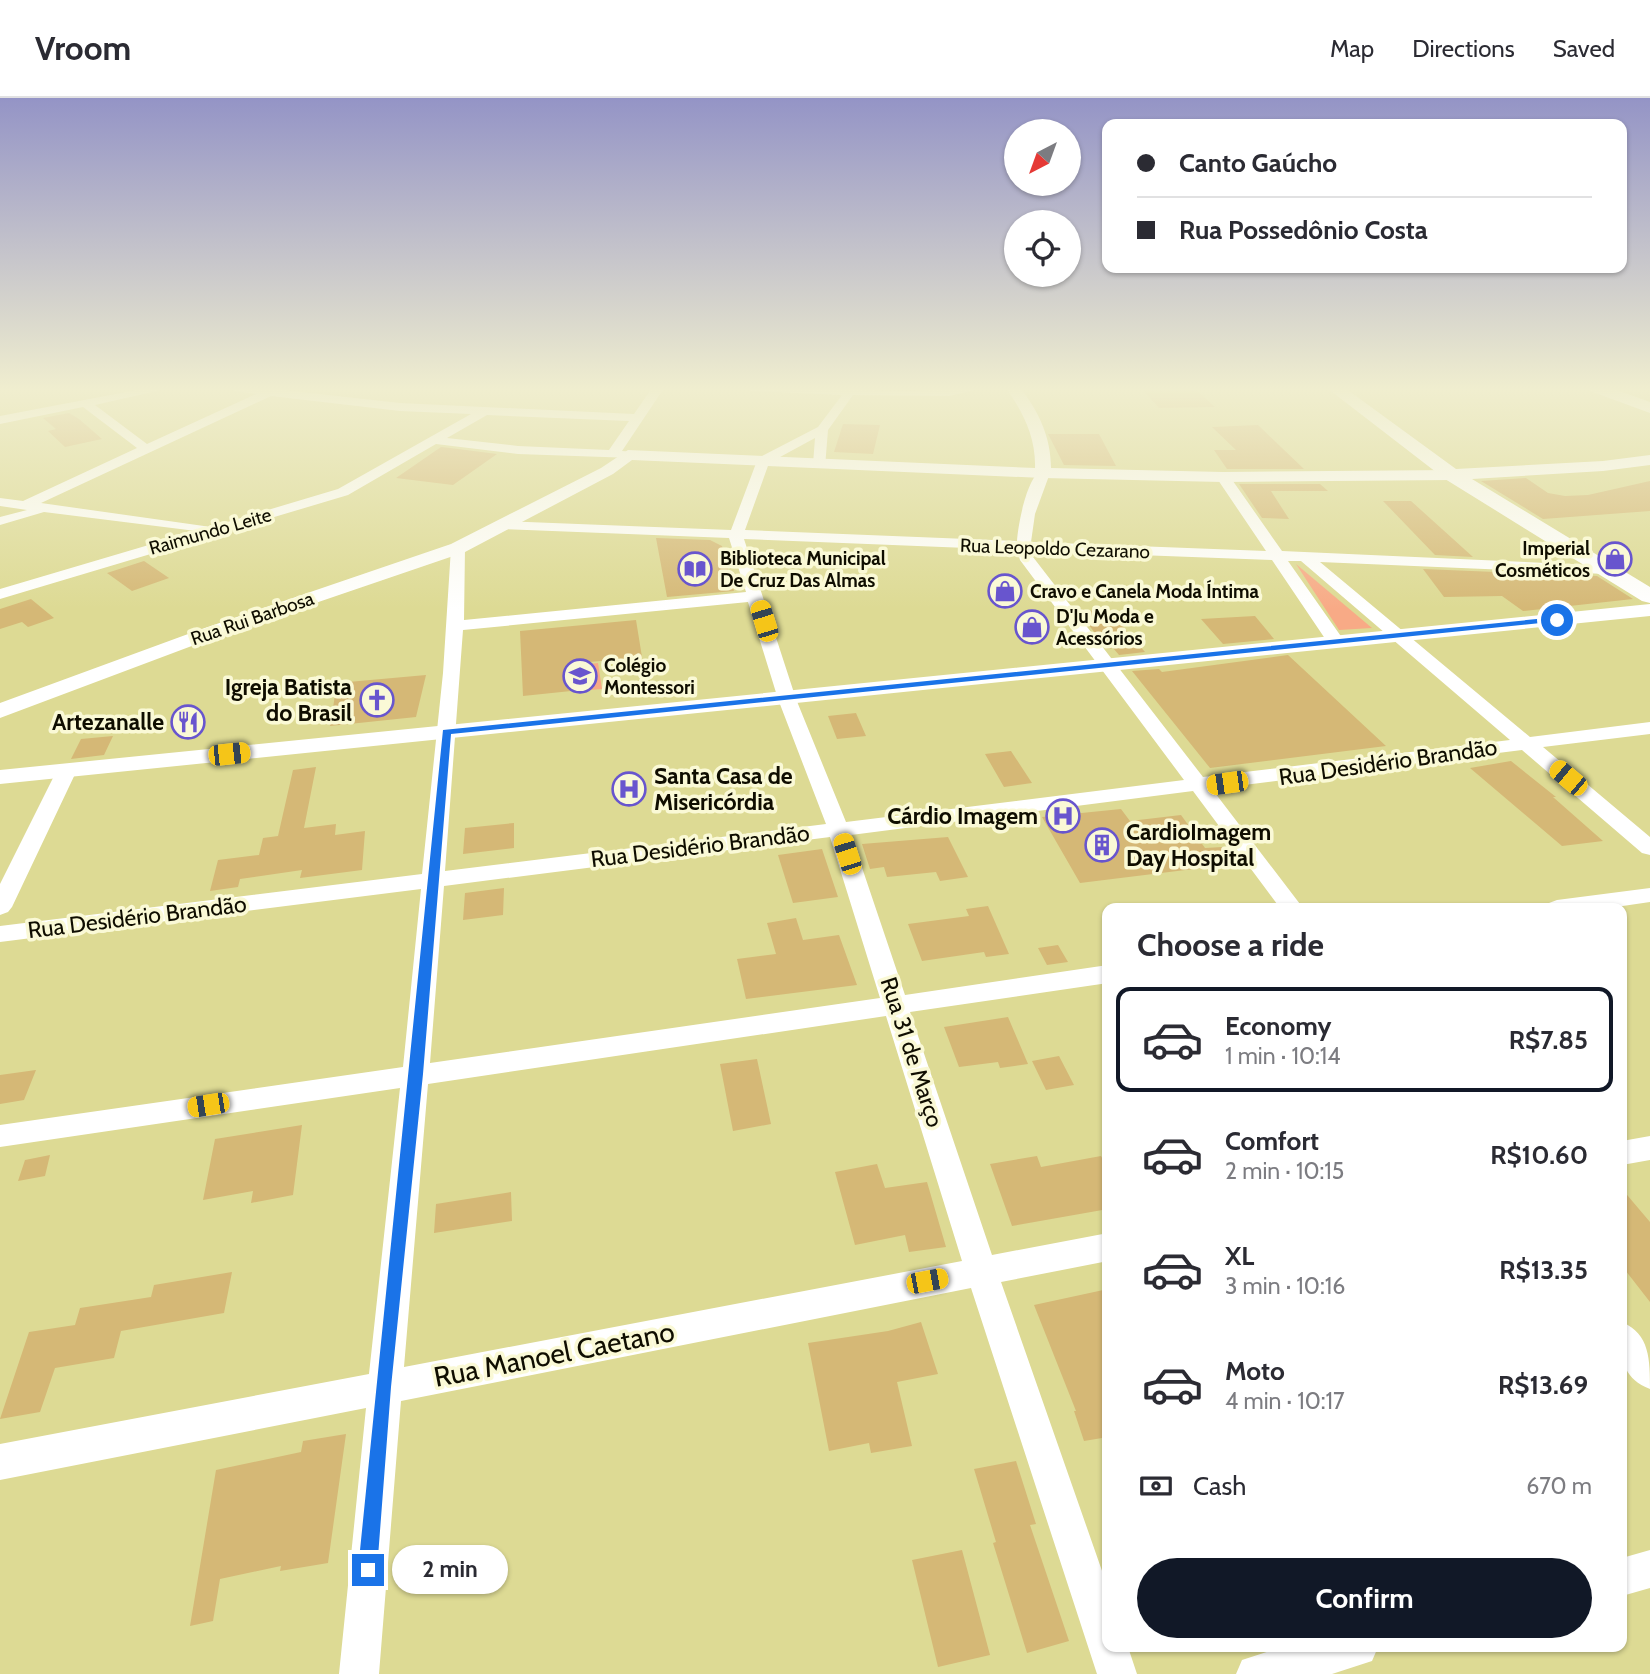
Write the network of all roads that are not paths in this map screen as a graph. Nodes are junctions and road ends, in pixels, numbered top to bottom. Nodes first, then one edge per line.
1 (763, 461) edge
2 (116, 462) edge
3 (397, 462) edge
4 (615, 462) edge
5 (773, 462) edge
6 (1044, 462) edge
7 (1435, 462) edge
8 (1635, 462) edge
9 (820, 464) joint
10 (1043, 473) junction
11 (1452, 474) junction
12 (1223, 477) junction
13 (0, 502) edge
14 (25, 505) junction
15 (51, 508) junction
16 (1, 519) edge
17 (504, 525) junction
18 (215, 529) junction
19 (736, 536) junction
20 (1023, 547) junction
21 (458, 548) junction
22 (1279, 556) junction
23 (1305, 557) junction
24 (1606, 569) junction
25 (0, 593) edge
26 (756, 596) junction
27 (1650, 596) edge
28 (1650, 610) edge
29 (457, 626) junction
30 (1399, 637) junction
31 (1336, 642) junction
32 (1107, 667) junction
33 (787, 698) junction
34 (0, 711) edge
35 (1650, 728) edge
36 (446, 732) junction
37 (1527, 743) junction
38 (67, 770) junction
39 (0, 777) edge
40 (1199, 787) junction
41 (838, 828) junction
42 (1650, 848) edge
43 (433, 879) junction
44 (1650, 895) edge
45 (1288, 903) edge
46 (1593, 903) edge
47 (0, 907) edge
48 (0, 934) edge
49 (1102, 975) edge
50 (897, 1005) junction
51 (416, 1074) junction
52 (0, 1136) edge
53 (1650, 1148) edge
54 (1627, 1152) edge
55 (1102, 1248) edge
56 (981, 1270) junction
57 (1627, 1343) edge
58 (1650, 1373) edge
59 (383, 1387) junction
60 (0, 1462) edge
61 (1650, 1569) edge
62 (1627, 1576) edge
63 (1102, 1628) edge
64 (1110, 1652) edge
65 (1340, 1652) edge
66 (359, 1674) edge
67 (1117, 1674) edge
68 (1256, 1674) edge

1 - 19 street
2 - 14 street
3 - 18 street, Raimundo Leite
4 - 17 street, Rua Rui Barbosa
5 - 9 street
6 - 10 street
7 - 11 main road
8 - 11 main road
9 - 10 street
10 - 12 street
10 - 20 street
11 - 12 street
11 - 24 main road
12 - 22 street
13 - 14 street
14 - 15 street
15 - 16 street
15 - 18 street
17 - 19 street, Rua Leopoldo Cezarano
17 - 21 street, Rua Rui Barbosa
18 - 25 street, Raimundo Leite
19 - 20 street, Rua Leopoldo Cezarano
19 - 26 street, Rua 31 de Março
20 - 22 street, Rua Leopoldo Cezarano
20 - 32 street
21 - 29 street
21 - 34 street, Rua Rui Barbosa
22 - 23 street, Rua Leopoldo Cezarano
22 - 31 street
23 - 24 street, Rua Leopoldo Cezarano
23 - 30 street
24 - 27 main road
26 - 29 street
26 - 33 street, Rua 31 de Março
28 - 30 street
29 - 36 street
30 - 31 street
30 - 37 street
31 - 32 street
32 - 33 street
32 - 40 street
33 - 36 street
33 - 41 street, Rua 31 de Março
35 - 37 street, Rua Desidério Brandão
36 - 38 street
36 - 43 street
37 - 40 street, Rua Desidério Brandão
37 - 42 street
38 - 39 street
38 - 47 street
40 - 41 street, Rua Desidério Brandão
40 - 45 street
41 - 43 street, Rua Desidério Brandão
41 - 50 street, Rua 31 de Março
43 - 48 street, Rua Desidério Brandão
43 - 51 street
44 - 46 street
49 - 50 street
50 - 51 street
50 - 56 street, Rua 31 de Março
51 - 52 street
51 - 59 street
53 - 54 street
55 - 56 street, Rua Manoel Caetano
56 - 59 street, Rua Manoel Caetano
56 - 63 street, Rua 31 de Março
57 - 58 street
59 - 60 street, Rua Manoel Caetano
59 - 66 street
61 - 62 street
64 - 67 street, Rua 31 de Março
65 - 68 street

